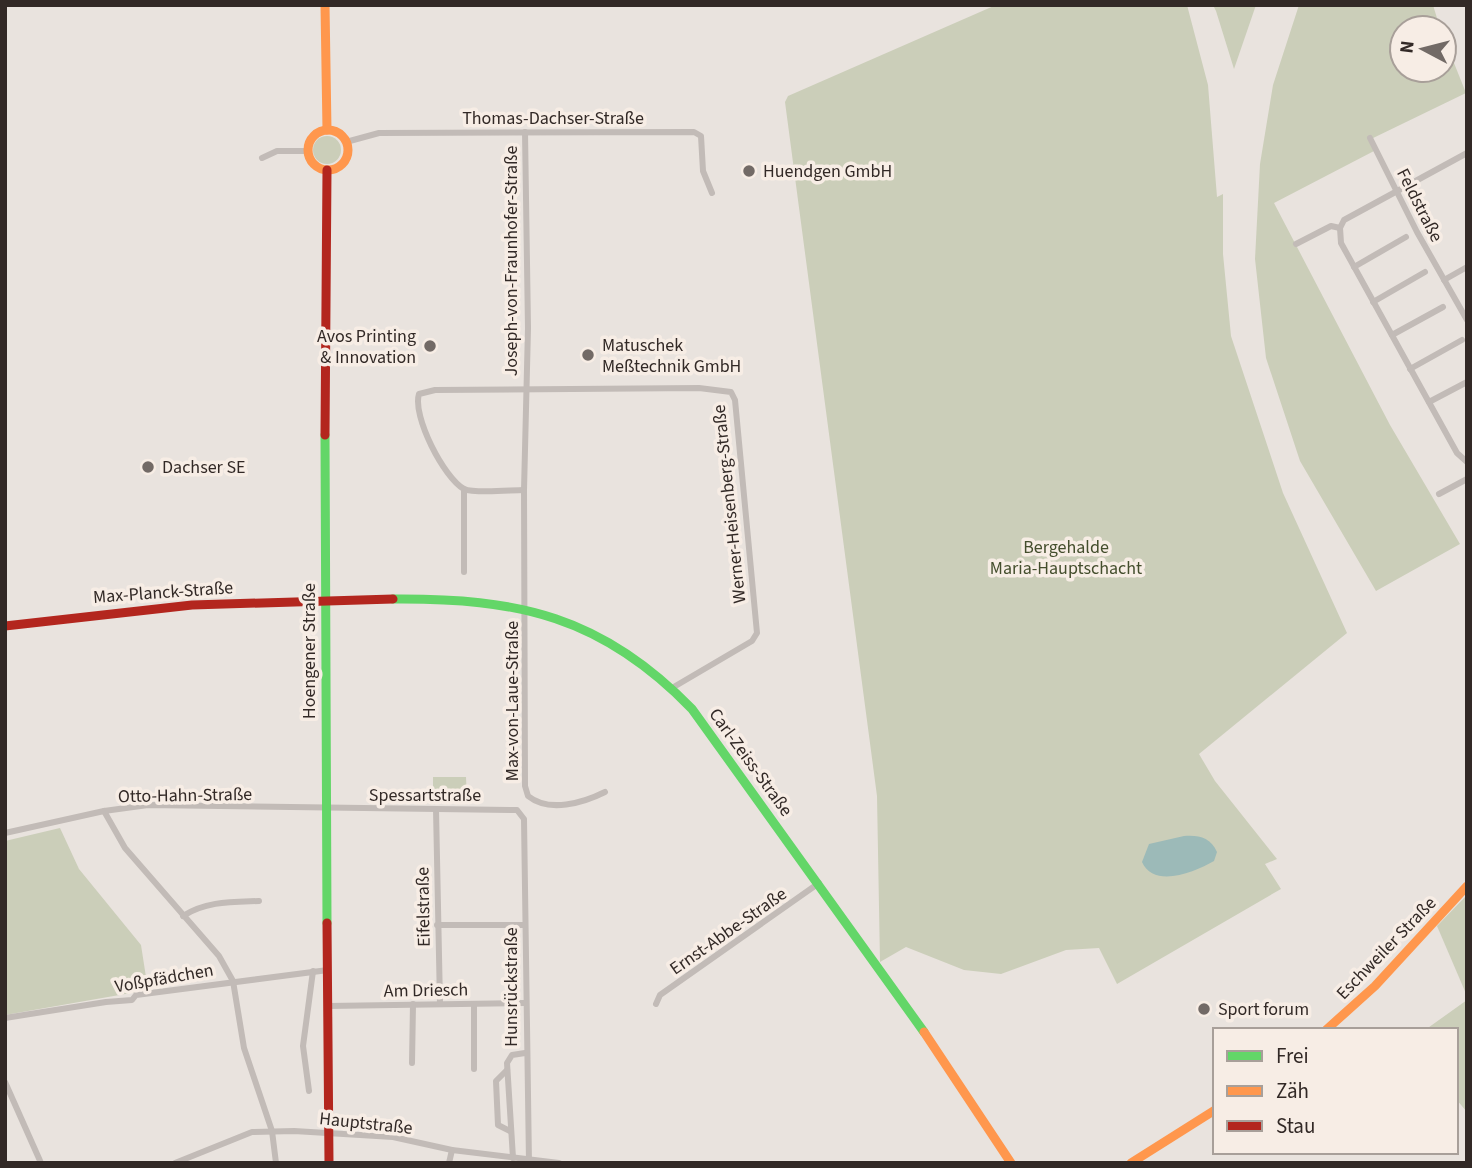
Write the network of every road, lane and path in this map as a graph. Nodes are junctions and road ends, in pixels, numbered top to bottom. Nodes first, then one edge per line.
1 (326, 5) edge
2 (327, 130) junction
3 (525, 132) junction
4 (1370, 138) dead end
5 (346, 142) junction
6 (307, 150) junction
7 (1467, 153) edge
8 (262, 159) dead end
9 (327, 170) junction
10 (1396, 192) junction
11 (712, 193) dead end
12 (1340, 228) junction
13 (1406, 237) dead end
14 (1296, 244) dead end
15 (1354, 267) junction
16 (1467, 267) edge
17 (1425, 272) dead end
18 (1444, 280) junction
19 (1373, 302) junction
20 (1443, 307) dead end
21 (1467, 320) edge
22 (1392, 335) junction
23 (1461, 340) dead end
24 (1410, 369) junction
25 (1467, 382) edge
26 (525, 390) junction
27 (1429, 402) junction
28 (1467, 462) edge
29 (1467, 479) edge
30 (464, 489) junction
31 (524, 491) junction
32 (1439, 494) dead end
33 (464, 572) dead end
34 (324, 599) junction
35 (526, 608) junction
36 (5, 626) edge
37 (672, 688) junction
38 (605, 792) dead end
39 (327, 809) junction
40 (436, 809) junction
41 (104, 811) junction
42 (522, 814) joint
43 (5, 833) edge
44 (819, 883) junction
45 (1463, 890) edge
46 (259, 901) dead end
47 (183, 916) junction
48 (437, 925) junction
49 (524, 925) junction
50 (328, 970) junction
51 (313, 971) junction
52 (233, 981) junction
53 (525, 1003) junction
54 (412, 1004) junction
55 (440, 1004) junction
56 (474, 1004) junction
57 (656, 1004) dead end
58 (328, 1006) junction
59 (5, 1018) edge
60 (1328, 1028) edge
61 (525, 1053) junction
62 (412, 1063) dead end
63 (474, 1069) dead end
64 (507, 1070) junction
65 (5, 1082) edge
66 (309, 1091) dead end
67 (1213, 1111) edge
68 (272, 1131) junction
69 (510, 1132) junction
70 (329, 1133) junction
71 (452, 1150) junction
72 (513, 1158) junction
73 (529, 1161) edge
74 (41, 1163) edge
75 (174, 1163) edge
76 (276, 1163) edge
77 (329, 1163) edge
78 (449, 1163) edge
79 (559, 1163) edge
80 (1011, 1163) edge
81 (1131, 1163) edge

1 - 2 street
2 - 5 street
2 - 6 street
3 - 5 street, Thomas-Dachser-Straße
3 - 11 street, Thomas-Dachser-Straße
3 - 26 street, Joseph-von-Fraunhofer-Straße
4 - 10 street, Feldstraße
5 - 9 street
6 - 8 street
6 - 9 street
7 - 10 street
9 - 34 street, Hoengener Straße
10 - 12 street
10 - 18 street, Feldstraße
12 - 14 street
12 - 15 street
13 - 15 street
15 - 19 street
16 - 18 street
17 - 19 street
18 - 21 street, Feldstraße
19 - 22 street
20 - 22 street
22 - 24 street
23 - 24 street
24 - 27 street
25 - 27 street
26 - 30 street, Joseph-von-Fraunhofer-Straße
26 - 31 street, Joseph-von-Fraunhofer-Straße
26 - 37 street, Werner-Heisenberg-Straße
27 - 28 street
29 - 32 street
30 - 31 street
30 - 33 street
31 - 35 street, Joseph-von-Fraunhofer-Straße
34 - 35 street, Carl-Zeiss-Straße
34 - 36 street, Max-Planck-Straße
34 - 39 street, Hoengener Straße
35 - 37 street, Carl-Zeiss-Straße
35 - 38 street, Max-von-Laue-Straße
37 - 44 street, Carl-Zeiss-Straße
39 - 40 street, Spessartstraße
39 - 41 street, Otto-Hahn-Straße
39 - 50 street, Hoengener Straße
40 - 42 street, Spessartstraße
40 - 48 street, Eifelstraße
41 - 43 street, Otto-Hahn-Straße
41 - 47 street
42 - 49 street, Hunsrückstraße
44 - 57 street, Ernst-Abbe-Straße
44 - 80 street, Carl-Zeiss-Straße
45 - 60 street, Eschweiler Straße
46 - 47 street
47 - 52 street
48 - 49 street
48 - 55 street, Eifelstraße
49 - 53 street, Hunsrückstraße
50 - 51 street, Voßpfädchen
50 - 58 street, Hoengener Straße
51 - 52 street, Voßpfädchen
51 - 66 street
52 - 59 street, Voßpfädchen
52 - 68 street
53 - 56 street, Am Driesch
53 - 61 street, Hunsrückstraße
54 - 55 street, Am Driesch
54 - 58 street, Am Driesch
54 - 62 street
55 - 56 street, Am Driesch
56 - 63 street
58 - 70 street, Hoengener Straße
61 - 64 street
61 - 73 street, Hunsrückstraße
64 - 69 street
64 - 69 street
65 - 74 street
67 - 81 street
68 - 70 street, Hauptstraße
68 - 75 street, Hauptstraße
68 - 76 street
69 - 72 street
70 - 71 street, Hauptstraße
70 - 77 street, Hoengener Straße
71 - 72 street, Hauptstraße
71 - 78 street
72 - 73 street, Hauptstraße
73 - 79 street, Hauptstraße

